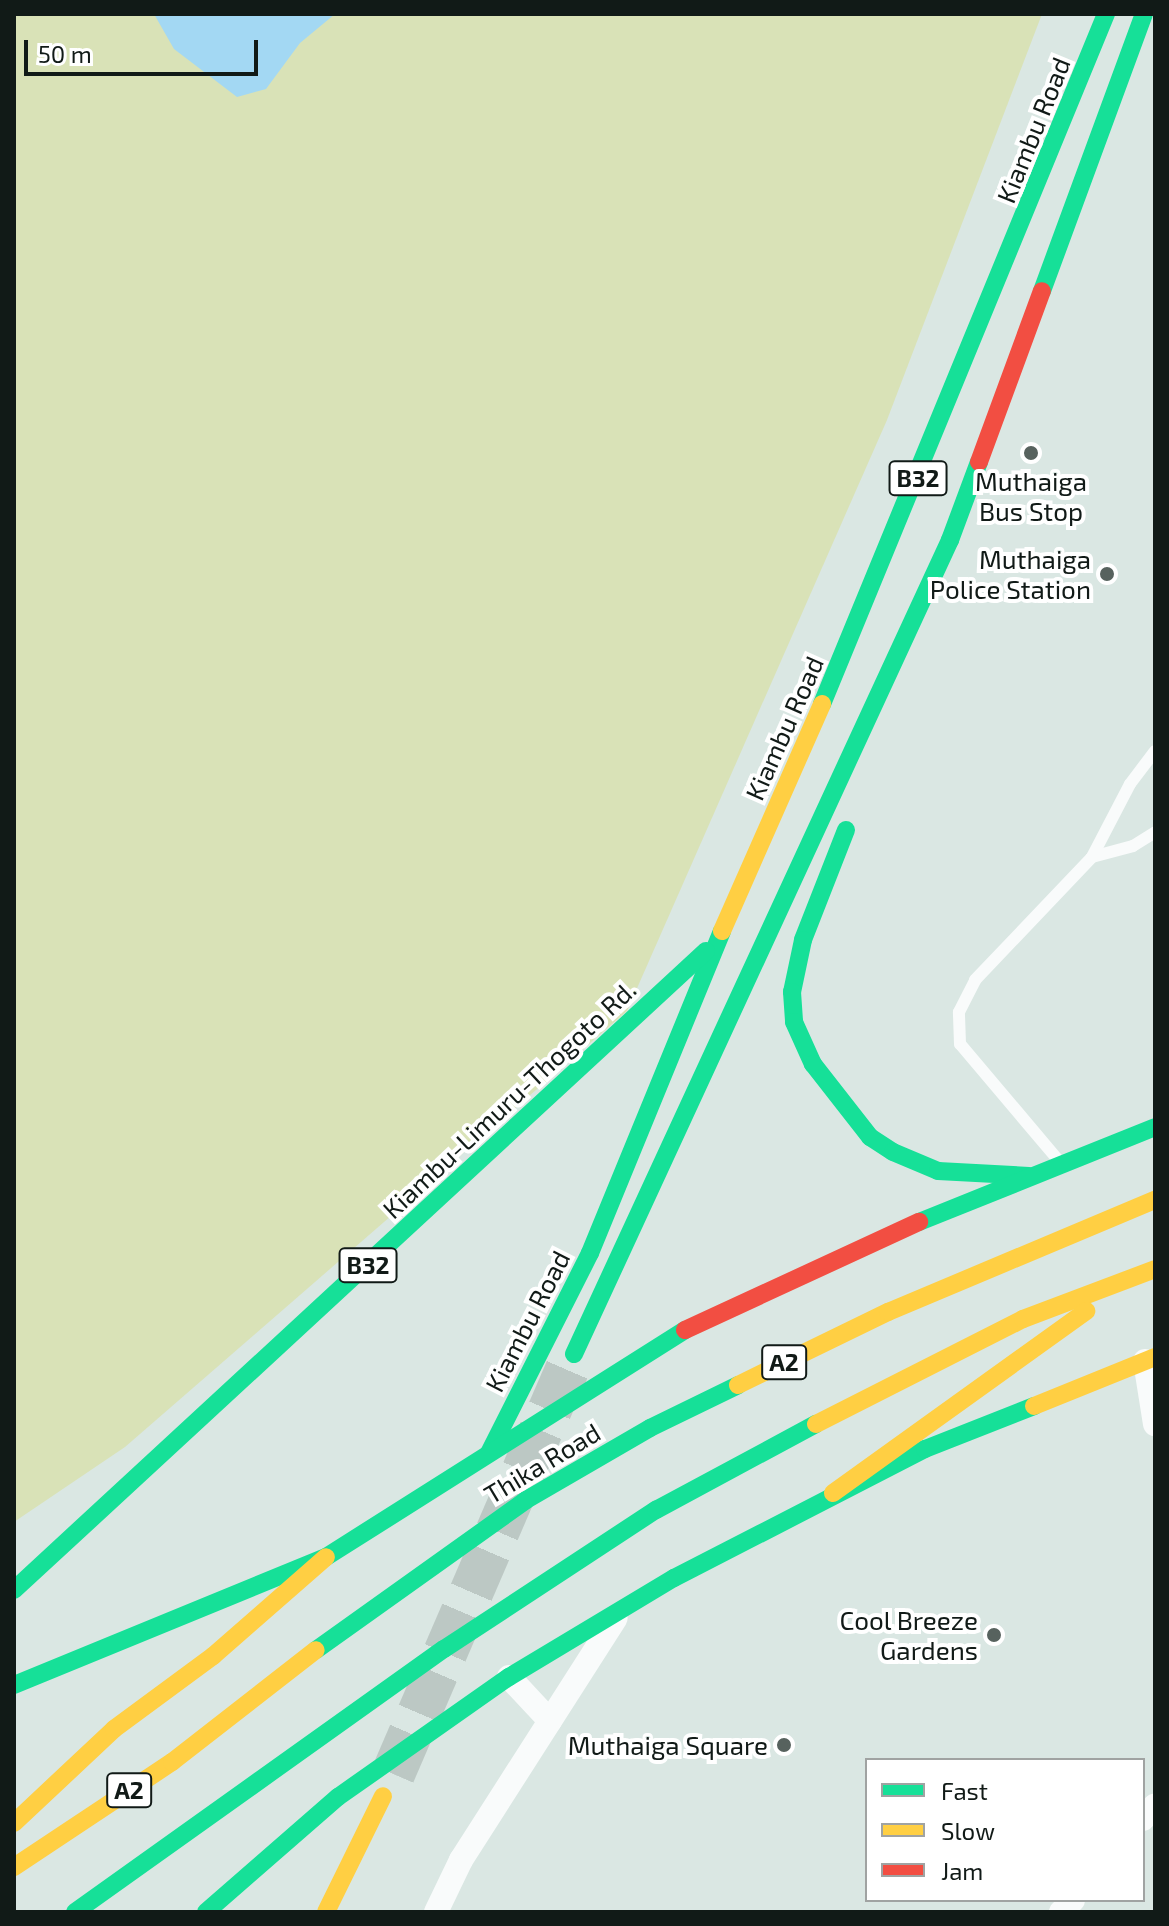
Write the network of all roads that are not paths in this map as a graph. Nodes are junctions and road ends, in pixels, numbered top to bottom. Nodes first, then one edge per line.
1 (1106, 14) edge
2 (1144, 14) edge
3 (950, 540) junction
4 (941, 606) dead end
5 (1155, 751) edge
6 (855, 809) dead end
7 (1155, 832) edge
8 (1092, 857) junction
9 (720, 938) junction
10 (1155, 1127) edge
11 (1062, 1163) junction
12 (1029, 1176) junction
13 (1155, 1200) edge
14 (1155, 1269) edge
15 (1133, 1277) junction
16 (574, 1354) tunnel mouth
17 (1150, 1359) edge
18 (1155, 1424) edge
19 (489, 1453) junction
20 (833, 1493) junction
21 (326, 1557) junction
22 (14, 1590) edge
23 (621, 1610) junction
24 (509, 1677) junction
25 (14, 1685) edge
26 (550, 1721) junction
27 (383, 1796) dead end
28 (14, 1823) edge
29 (14, 1867) edge
30 (75, 1912) edge
31 (206, 1912) edge
32 (326, 1912) edge
33 (436, 1912) edge

1 - 9 main road, Kiambu Road / B32
2 - 3 main road, Kiambu Road / B32
3 - 4 main road, Kiambu Road / B32
3 - 16 main road, Kiambu Road / B32
5 - 8 lane
6 - 12 main road
7 - 8 lane
8 - 11 lane
9 - 19 main road, Kiambu Road / B32
9 - 22 main road, Kiambu-Limuru-Thogoto Rd. / B32
10 - 11 main road, Thika Road
11 - 12 main road, Thika Road
12 - 19 main road, Thika Road
13 - 29 main road, Thika Road / A2
14 - 15 main road, A2
15 - 20 main road
15 - 30 main road, A2
17 - 18 street
17 - 20 main road
19 - 21 main road, Thika Road
20 - 23 main road
21 - 25 main road, Thika Road
21 - 28 main road
23 - 24 main road
23 - 26 street
24 - 26 street
24 - 31 main road
26 - 33 street
27 - 32 main road

